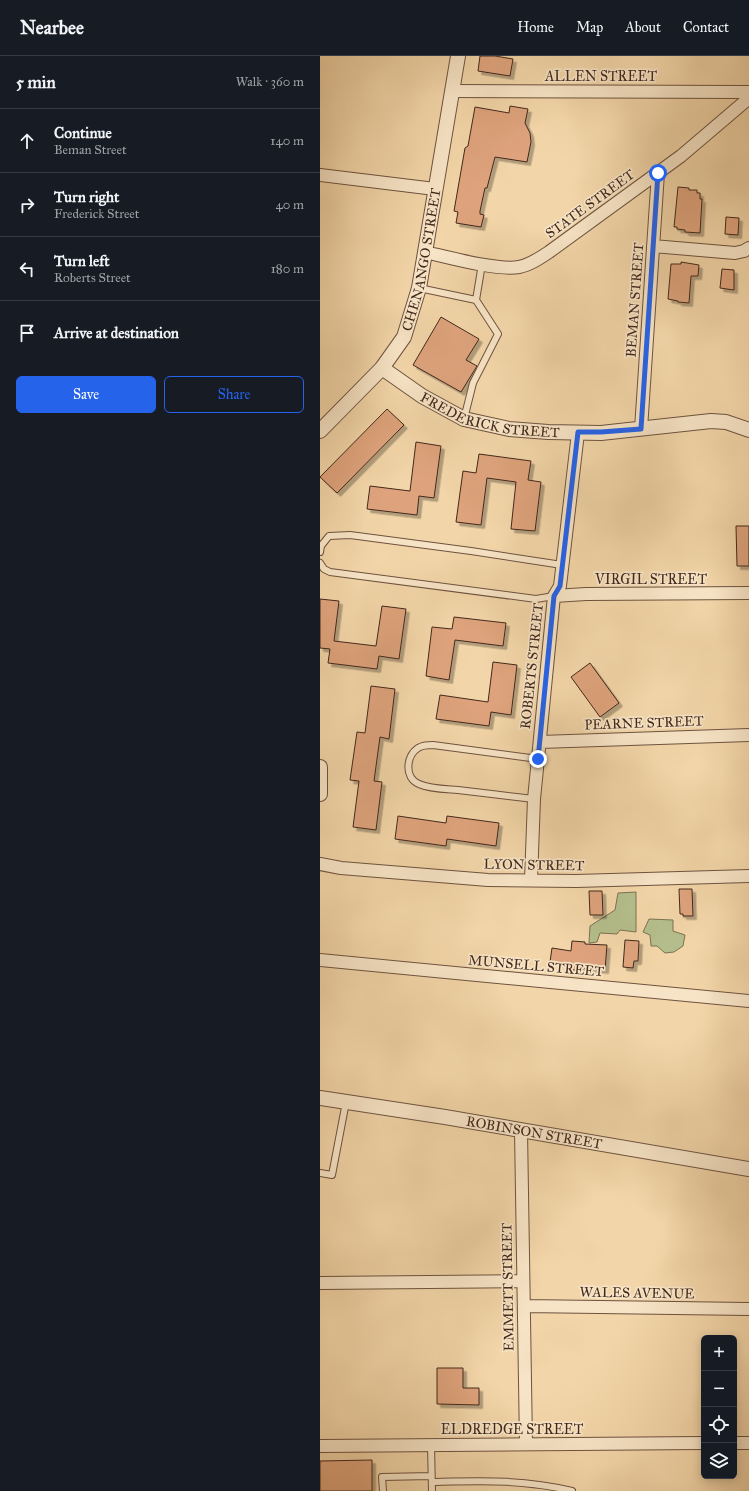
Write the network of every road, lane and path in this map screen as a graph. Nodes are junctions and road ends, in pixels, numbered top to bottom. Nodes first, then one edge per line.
1 (458, 56) edge
2 (452, 91) junction
3 (749, 92) edge
4 (749, 98) edge
5 (658, 173) junction
6 (320, 175) edge
7 (435, 189) junction
8 (653, 246) junction
9 (749, 248) edge
10 (425, 252) junction
11 (482, 264) junction
12 (418, 288) junction
13 (476, 300) junction
14 (382, 368) junction
15 (464, 418) junction
16 (641, 429) junction
17 (749, 430) edge
18 (320, 431) edge
19 (578, 432) junction
20 (320, 552) edge
21 (320, 563) edge
22 (562, 565) junction
23 (749, 593) edge
24 (554, 596) junction
25 (749, 736) edge
26 (540, 742) junction
27 (538, 759) junction
28 (320, 767) edge
29 (320, 794) edge
30 (534, 799) junction
31 (320, 864) edge
32 (749, 876) edge
33 (531, 880) junction
34 (320, 960) edge
35 (749, 1001) edge
36 (320, 1098) edge
37 (346, 1102) junction
38 (521, 1130) junction
39 (749, 1169) edge
40 (320, 1173) edge
41 (523, 1281) junction
42 (320, 1283) edge
43 (524, 1306) junction
44 (749, 1309) edge
45 (701, 1443) edge
46 (737, 1443) edge
47 (749, 1443) edge
48 (526, 1444) junction
49 (431, 1445) junction
50 (320, 1446) edge
51 (432, 1479) junction
52 (383, 1491) edge
53 (432, 1491) edge
54 (572, 1491) edge

1 - 2 street, CHENANGO STREET
2 - 3 street, ALLEN STREET
2 - 7 street, CHENANGO STREET
4 - 5 street, STATE STREET
5 - 8 street, BEMAN STREET
5 - 11 street, STATE STREET
6 - 7 street
7 - 10 street, CHENANGO STREET
8 - 9 street
8 - 16 street, BEMAN STREET
10 - 11 street, STATE STREET
10 - 12 street, CHENANGO STREET
11 - 13 lane
12 - 13 lane
12 - 14 street, CHENANGO STREET
13 - 15 lane
14 - 15 street, FREDERICK STREET
14 - 18 street, CHENANGO STREET
15 - 19 street, FREDERICK STREET
16 - 17 street, FREDERICK STREET
16 - 19 street, FREDERICK STREET
19 - 22 street, ROBERTS STREET
20 - 22 lane
21 - 24 lane
22 - 24 street, ROBERTS STREET
23 - 24 street, VIRGIL STREET
24 - 26 street, ROBERTS STREET
25 - 26 street, PEARNE STREET
26 - 27 street, ROBERTS STREET
27 - 30 street, ROBERTS STREET
27 - 30 lane
28 - 29 street
30 - 33 street, ROBERTS STREET
31 - 33 street, LYON STREET
32 - 33 street, LYON STREET
34 - 35 street, MUNSELL STREET
36 - 37 street, ROBINSON STREET
37 - 38 street, ROBINSON STREET
37 - 40 lane
38 - 39 street, ROBINSON STREET
38 - 41 street, EMMETT STREET
41 - 42 street
41 - 43 street, EMMETT STREET
43 - 44 street, WALES AVENUE
43 - 48 street, EMMETT STREET
45 - 48 street, ELDREDGE STREET
46 - 47 street
48 - 49 street, ELDREDGE STREET
49 - 50 street, ELDREDGE STREET
49 - 51 lane
51 - 52 lane
51 - 53 lane
51 - 54 lane

